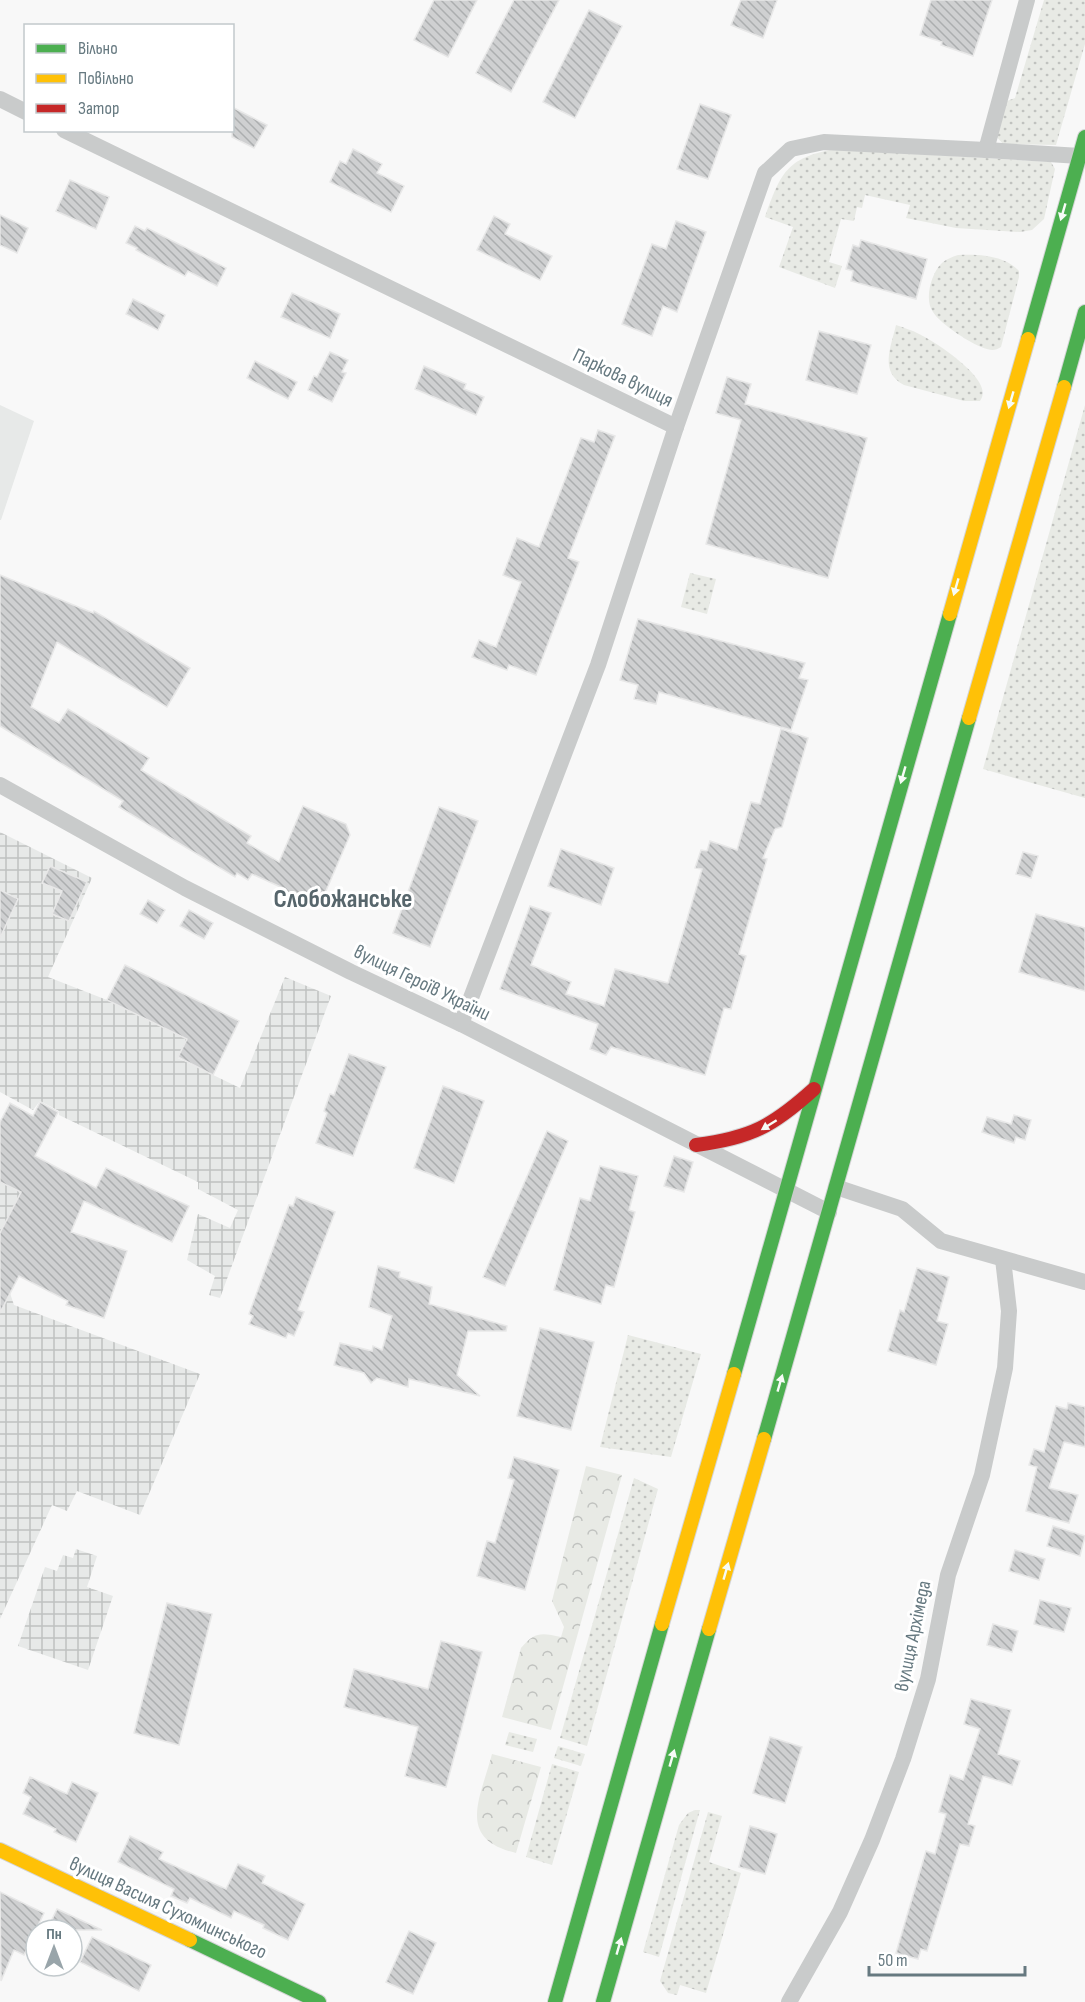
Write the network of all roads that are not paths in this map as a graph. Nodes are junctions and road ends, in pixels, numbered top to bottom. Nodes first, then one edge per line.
1 (1027, 0) edge
2 (0, 98) edge
3 (24, 110) edge
4 (68, 132) edge
5 (74, 132) edge
6 (1085, 137) edge
7 (986, 150) junction
8 (1080, 156) junction
9 (1085, 312) edge
10 (670, 425) junction
11 (0, 785) edge
12 (461, 1024) junction
13 (814, 1089) junction
14 (696, 1144) junction
15 (836, 1187) junction
16 (786, 1191) junction
17 (829, 1212) junction
18 (1003, 1259) junction
19 (1085, 1282) edge
20 (0, 1850) edge
21 (320, 2002) edge
22 (555, 2002) edge
23 (603, 2002) edge
24 (789, 2002) edge

1 - 7 street
2 - 3 street
4 - 10 street, Паркова вулиця
5 - 10 street, Паркова вулиця
6 - 8 main road
7 - 8 street
7 - 10 street
8 -> 13 main road
9 - 15 main road
10 - 12 street
11 - 12 street, вулиця Героїв України
12 - 14 street, вулиця Героїв України
13 -> 14 main road
13 - 16 main road
14 - 16 street, вулиця Героїв України
15 - 17 main road
15 - 18 street
16 - 17 street, вулиця Героїв України
16 - 22 main road
23 -> 17 main road
18 - 19 street
18 - 24 street, вулиця Архімеда
20 - 21 main road, вулиця Василя Сухомлинського

